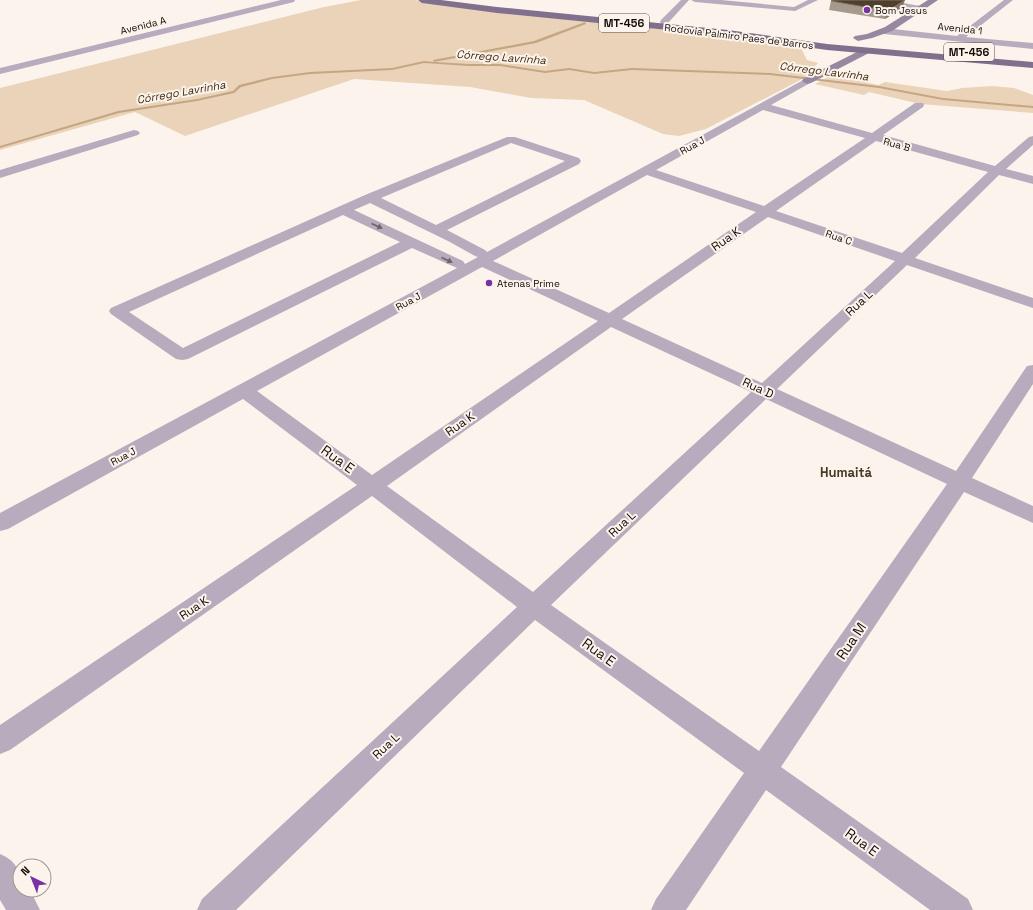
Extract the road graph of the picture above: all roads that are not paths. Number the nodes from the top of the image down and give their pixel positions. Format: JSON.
{"nodes":[{"id":1,"x":291,"y":0,"type":"edge"},
{"id":2,"x":422,"y":0,"type":"edge"},
{"id":3,"x":452,"y":0,"type":"edge"},
{"id":4,"x":685,"y":0,"type":"edge"},
{"id":5,"x":695,"y":0,"type":"edge"},
{"id":6,"x":814,"y":0,"type":"edge"},
{"id":7,"x":873,"y":0,"type":"edge"},
{"id":8,"x":934,"y":0,"type":"edge"},
{"id":9,"x":992,"y":1,"type":"dead end"},
{"id":10,"x":1007,"y":2,"type":"edge"},
{"id":11,"x":920,"y":8,"type":"junction"},
{"id":12,"x":664,"y":22,"type":"junction"},
{"id":13,"x":883,"y":32,"type":"junction"},
{"id":14,"x":802,"y":34,"type":"dead end"},
{"id":15,"x":854,"y":38,"type":"joint"},
{"id":16,"x":958,"y":39,"type":"junction"},
{"id":17,"x":825,"y":42,"type":"junction"},
{"id":18,"x":899,"y":42,"type":"junction"},
{"id":19,"x":912,"y":45,"type":"dead end"},
{"id":20,"x":923,"y":45,"type":"dead end"},
{"id":21,"x":1033,"y":46,"type":"edge"},
{"id":22,"x":937,"y":47,"type":"dead end"},
{"id":23,"x":866,"y":51,"type":"junction"},
{"id":24,"x":906,"y":55,"type":"junction"},
{"id":25,"x":1033,"y":60,"type":"edge"},
{"id":26,"x":1033,"y":65,"type":"edge"},
{"id":27,"x":0,"y":71,"type":"edge"},
{"id":28,"x":810,"y":79,"type":"junction"},
{"id":29,"x":919,"y":105,"type":"dead end"},
{"id":30,"x":762,"y":106,"type":"junction"},
{"id":31,"x":134,"y":133,"type":"dead end"},
{"id":32,"x":873,"y":137,"type":"junction"},
{"id":33,"x":1033,"y":139,"type":"edge"},
{"id":34,"x":645,"y":170,"type":"junction"},
{"id":35,"x":997,"y":170,"type":"junction"},
{"id":36,"x":0,"y":174,"type":"edge"},
{"id":37,"x":1033,"y":180,"type":"edge"},
{"id":38,"x":370,"y":198,"type":"junction"},
{"id":39,"x":343,"y":210,"type":"junction"},
{"id":40,"x":765,"y":212,"type":"junction"},
{"id":41,"x":436,"y":230,"type":"junction"},
{"id":42,"x":412,"y":242,"type":"junction"},
{"id":43,"x":481,"y":257,"type":"junction"},
{"id":44,"x":904,"y":260,"type":"junction"},
{"id":45,"x":458,"y":264,"type":"dead end"},
{"id":46,"x":1033,"y":303,"type":"edge"},
{"id":47,"x":611,"y":320,"type":"junction"},
{"id":48,"x":1033,"y":370,"type":"edge"},
{"id":49,"x":243,"y":390,"type":"junction"},
{"id":50,"x":765,"y":391,"type":"junction"},
{"id":51,"x":960,"y":481,"type":"junction"},
{"id":52,"x":373,"y":485,"type":"junction"},
{"id":53,"x":1033,"y":515,"type":"edge"},
{"id":54,"x":0,"y":523,"type":"edge"},
{"id":55,"x":534,"y":606,"type":"junction"},
{"id":56,"x":0,"y":741,"type":"edge"},
{"id":57,"x":762,"y":770,"type":"junction"},
{"id":58,"x":0,"y":870,"type":"edge"},
{"id":59,"x":24,"y":910,"type":"edge"},
{"id":60,"x":212,"y":910,"type":"edge"},
{"id":61,"x":667,"y":910,"type":"edge"},
{"id":62,"x":957,"y":910,"type":"edge"}],
"edges":[{"from":1,"to":27,"type":"street","name":"Avenida A"},
{"from":2,"to":17,"type":"main road","name":"Rodovia Palmiro Paes de Barros","number":"MT-456"},
{"from":3,"to":12,"type":"main road","name":"Rodovia Palmiro Paes de Barros","number":"MT-456"},
{"from":4,"to":12,"type":"street"},
{"from":5,"to":6,"type":"street"},
{"from":7,"to":11,"type":"street"},
{"from":8,"to":11,"type":"street"},
{"from":9,"to":10,"type":"street"},
{"from":10,"to":16,"type":"street"},
{"from":11,"to":13,"type":"street"},
{"from":12,"to":14,"type":"main road","name":"Rodovia Palmiro Paes de Barros","number":"MT-456"},
{"from":13,"to":15,"type":"street"},
{"from":13,"to":16,"type":"street","name":"Avenida 1"},
{"from":13,"to":18,"type":"street"},
{"from":15,"to":18,"type":"main road"},
{"from":16,"to":21,"type":"street","name":"Avenida 1"},
{"from":17,"to":23,"type":"main road","name":"Rodovia Palmiro Paes de Barros","number":"MT-456"},
{"from":17,"to":28,"type":"street","name":"Rua J"},
{"from":18,"to":20,"type":"main road"},
{"from":19,"to":24,"type":"main road"},
{"from":22,"to":25,"type":"main road","number":"MT-456"},
{"from":23,"to":24,"type":"main road","name":"Rodovia Palmiro Paes de Barros","number":"MT-456"},
{"from":23,"to":28,"type":"street","name":"Rua J"},
{"from":24,"to":26,"type":"main road","name":"Rodovia Palmiro Paes de Barros","number":"MT-456"},
{"from":28,"to":30,"type":"street","name":"Rua J"},
{"from":29,"to":32,"type":"street","name":"Rua K"},
{"from":30,"to":32,"type":"street","name":"Rua B"},
{"from":30,"to":34,"type":"street","name":"Rua J"},
{"from":31,"to":36,"type":"street"},
{"from":32,"to":35,"type":"street","name":"Rua B"},
{"from":32,"to":40,"type":"street","name":"Rua K"},
{"from":33,"to":35,"type":"street","name":"Rua L"},
{"from":34,"to":40,"type":"street","name":"Rua C"},
{"from":34,"to":43,"type":"street","name":"Rua J"},
{"from":35,"to":37,"type":"street","name":"Rua B"},
{"from":35,"to":44,"type":"street","name":"Rua L"},
{"from":38,"to":39,"type":"street"},
{"from":38,"to":41,"type":"street","name":"Rua D"},
{"from":38,"to":41,"type":"street"},
{"from":39,"to":42,"type":"street","one_way":true},
{"from":39,"to":42,"type":"street"},
{"from":40,"to":44,"type":"street","name":"Rua C"},
{"from":40,"to":47,"type":"street","name":"Rua K"},
{"from":41,"to":42,"type":"street"},
{"from":41,"to":43,"type":"street","name":"Rua D"},
{"from":42,"to":45,"type":"street","one_way":true},
{"from":43,"to":47,"type":"street","name":"Rua D"},
{"from":43,"to":49,"type":"street","name":"Rua J"},
{"from":44,"to":46,"type":"street","name":"Rua C"},
{"from":44,"to":50,"type":"street","name":"Rua L"},
{"from":47,"to":50,"type":"street","name":"Rua D"},
{"from":47,"to":52,"type":"street","name":"Rua K"},
{"from":48,"to":51,"type":"street","name":"Rua M"},
{"from":49,"to":52,"type":"street","name":"Rua E"},
{"from":49,"to":54,"type":"street","name":"Rua J"},
{"from":50,"to":51,"type":"street","name":"Rua D"},
{"from":50,"to":55,"type":"street","name":"Rua L"},
{"from":51,"to":53,"type":"street","name":"Rua D"},
{"from":51,"to":57,"type":"street","name":"Rua M"},
{"from":52,"to":55,"type":"street","name":"Rua E"},
{"from":52,"to":56,"type":"street","name":"Rua K"},
{"from":55,"to":57,"type":"street","name":"Rua E"},
{"from":55,"to":60,"type":"street","name":"Rua L"},
{"from":57,"to":61,"type":"street","name":"Rua M"},
{"from":57,"to":62,"type":"street","name":"Rua E"},
{"from":58,"to":59,"type":"street"}]}
